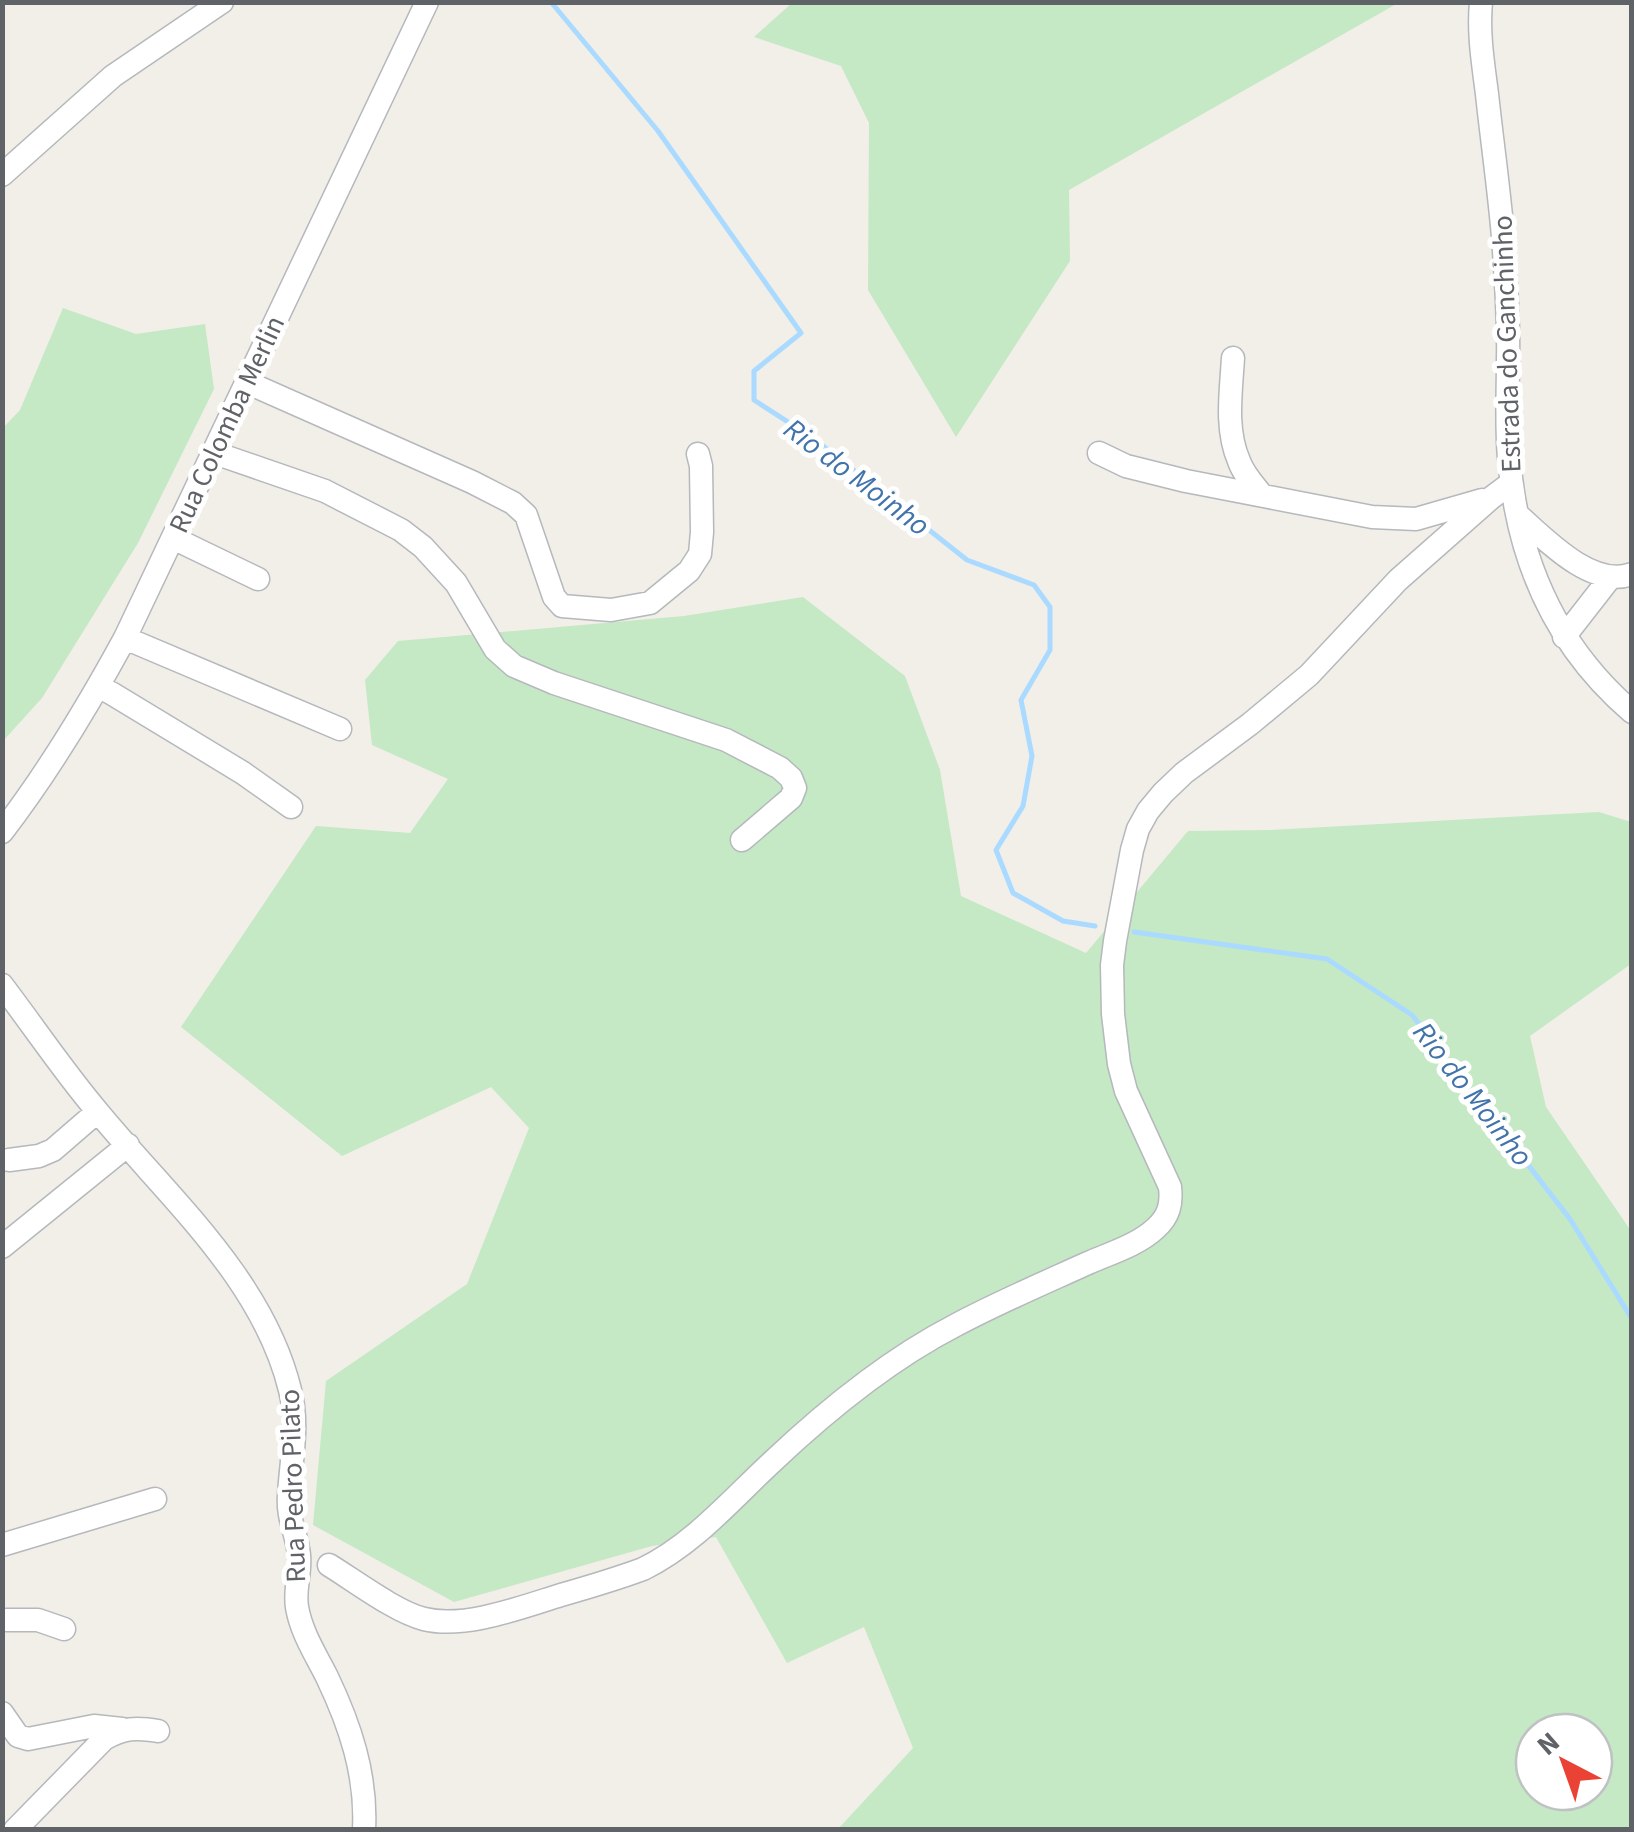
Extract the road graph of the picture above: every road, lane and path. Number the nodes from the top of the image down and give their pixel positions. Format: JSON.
{"nodes":[{"id":1,"x":222,"y":2,"type":"edge"},
{"id":2,"x":426,"y":2,"type":"edge"},
{"id":3,"x":1481,"y":2,"type":"edge"},
{"id":4,"x":2,"y":175,"type":"edge"},
{"id":5,"x":1233,"y":358,"type":"dead end"},
{"id":6,"x":246,"y":382,"type":"junction"},
{"id":7,"x":212,"y":452,"type":"junction"},
{"id":8,"x":1099,"y":453,"type":"dead end"},
{"id":9,"x":698,"y":454,"type":"dead end"},
{"id":10,"x":1511,"y":483,"type":"junction"},
{"id":11,"x":1260,"y":494,"type":"junction"},
{"id":12,"x":1491,"y":498,"type":"junction"},
{"id":13,"x":1518,"y":515,"type":"junction"},
{"id":14,"x":172,"y":538,"type":"junction"},
{"id":15,"x":1621,"y":576,"type":"edge"},
{"id":16,"x":258,"y":580,"type":"dead end"},
{"id":17,"x":1564,"y":637,"type":"junction"},
{"id":18,"x":125,"y":638,"type":"junction"},
{"id":19,"x":98,"y":687,"type":"junction"},
{"id":20,"x":1632,"y":712,"type":"edge"},
{"id":21,"x":340,"y":729,"type":"dead end"},
{"id":22,"x":292,"y":808,"type":"dead end"},
{"id":23,"x":2,"y":832,"type":"edge"},
{"id":24,"x":742,"y":840,"type":"dead end"},
{"id":25,"x":2,"y":985,"type":"edge"},
{"id":26,"x":97,"y":1112,"type":"junction"},
{"id":27,"x":128,"y":1145,"type":"junction"},
{"id":28,"x":10,"y":1160,"type":"dead end"},
{"id":29,"x":2,"y":1247,"type":"edge"},
{"id":30,"x":155,"y":1499,"type":"dead end"},
{"id":31,"x":2,"y":1545,"type":"edge"},
{"id":32,"x":329,"y":1566,"type":"dead end"},
{"id":33,"x":2,"y":1620,"type":"edge"},
{"id":34,"x":64,"y":1629,"type":"dead end"},
{"id":35,"x":2,"y":1714,"type":"edge"},
{"id":36,"x":122,"y":1728,"type":"junction"},
{"id":37,"x":158,"y":1731,"type":"dead end"},
{"id":38,"x":15,"y":1830,"type":"edge"},
{"id":39,"x":364,"y":1830,"type":"edge"}],
"edges":[{"from":1,"to":4,"type":"street"},
{"from":2,"to":6,"type":"street","name":"Rua Colomba Merlin"},
{"from":3,"to":10,"type":"street","name":"Estrada do Ganchinho"},
{"from":5,"to":11,"type":"street"},
{"from":6,"to":7,"type":"street","name":"Rua Colomba Merlin"},
{"from":6,"to":9,"type":"street"},
{"from":7,"to":14,"type":"street","name":"Rua Colomba Merlin"},
{"from":7,"to":24,"type":"street"},
{"from":8,"to":11,"type":"street"},
{"from":10,"to":12,"type":"street"},
{"from":10,"to":13,"type":"street","name":"Estrada do Ganchinho"},
{"from":11,"to":12,"type":"street"},
{"from":12,"to":32,"type":"street"},
{"from":13,"to":15,"type":"street"},
{"from":13,"to":17,"type":"street","name":"Estrada do Ganchinho"},
{"from":14,"to":16,"type":"street"},
{"from":14,"to":18,"type":"street","name":"Rua Colomba Merlin"},
{"from":15,"to":17,"type":"street"},
{"from":17,"to":20,"type":"street","name":"Estrada do Ganchinho"},
{"from":18,"to":19,"type":"street","name":"Rua Colomba Merlin"},
{"from":18,"to":21,"type":"street"},
{"from":19,"to":22,"type":"street"},
{"from":19,"to":23,"type":"street","name":"Rua Colomba Merlin"},
{"from":25,"to":26,"type":"street","name":"Rua Pedro Pilato"},
{"from":26,"to":27,"type":"street","name":"Rua Pedro Pilato"},
{"from":26,"to":28,"type":"street"},
{"from":27,"to":29,"type":"street"},
{"from":27,"to":39,"type":"street","name":"Rua Pedro Pilato"},
{"from":30,"to":31,"type":"street"},
{"from":33,"to":34,"type":"street"},
{"from":35,"to":36,"type":"street"},
{"from":36,"to":37,"type":"street"},
{"from":36,"to":38,"type":"street"}]}
